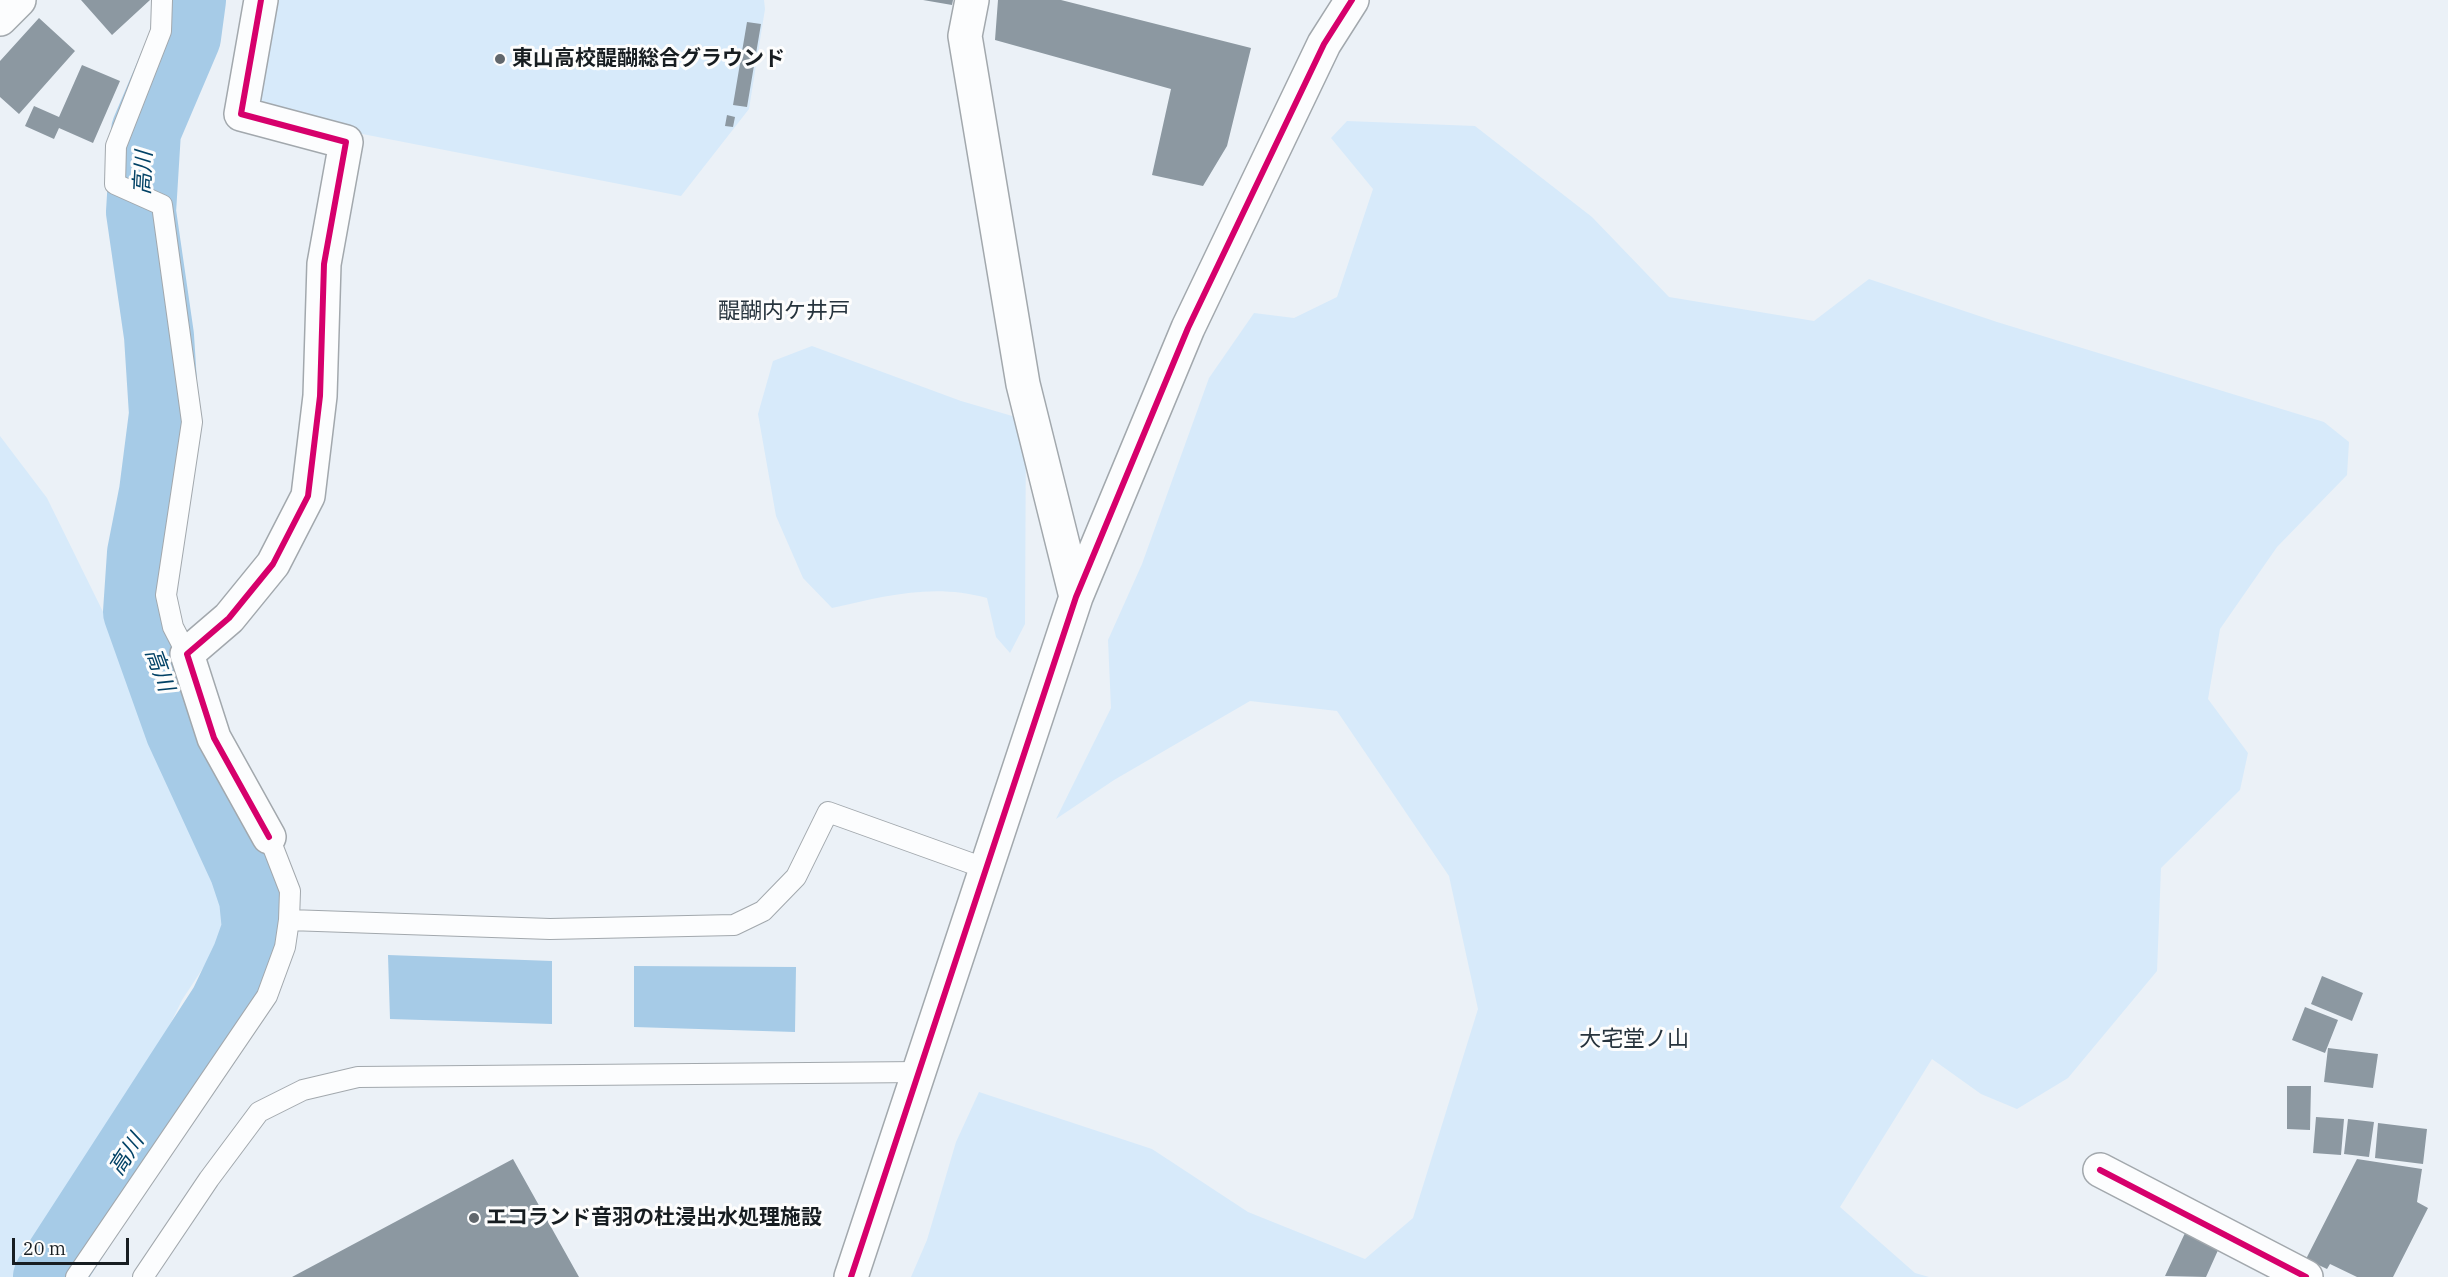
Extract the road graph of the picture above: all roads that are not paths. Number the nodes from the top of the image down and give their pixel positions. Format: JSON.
{"nodes":[{"id":1,"x":19,"y":0,"type":"edge"},
{"id":2,"x":162,"y":0,"type":"edge"},
{"id":3,"x":261,"y":0,"type":"edge"},
{"id":4,"x":972,"y":0,"type":"edge"},
{"id":5,"x":1352,"y":0,"type":"edge"},
{"id":6,"x":0,"y":19,"type":"edge"},
{"id":7,"x":1076,"y":597,"type":"junction"},
{"id":8,"x":187,"y":654,"type":"junction"},
{"id":9,"x":269,"y":837,"type":"joint"},
{"id":10,"x":987,"y":869,"type":"junction"},
{"id":11,"x":289,"y":921,"type":"junction"},
{"id":12,"x":921,"y":1072,"type":"junction"},
{"id":13,"x":2100,"y":1170,"type":"dead end"},
{"id":14,"x":76,"y":1277,"type":"edge"},
{"id":15,"x":143,"y":1277,"type":"edge"},
{"id":16,"x":851,"y":1277,"type":"edge"},
{"id":17,"x":2306,"y":1277,"type":"edge"}],
"edges":[{"from":1,"to":6,"type":"street"},
{"from":2,"to":8,"type":"lane"},
{"from":3,"to":8,"type":"street"},
{"from":4,"to":7,"type":"street"},
{"from":5,"to":7,"type":"street"},
{"from":7,"to":10,"type":"street"},
{"from":8,"to":9,"type":"street"},
{"from":9,"to":11,"type":"lane"},
{"from":10,"to":11,"type":"lane"},
{"from":10,"to":12,"type":"street"},
{"from":11,"to":14,"type":"lane"},
{"from":12,"to":15,"type":"lane"},
{"from":12,"to":16,"type":"street"},
{"from":13,"to":17,"type":"street"}]}
